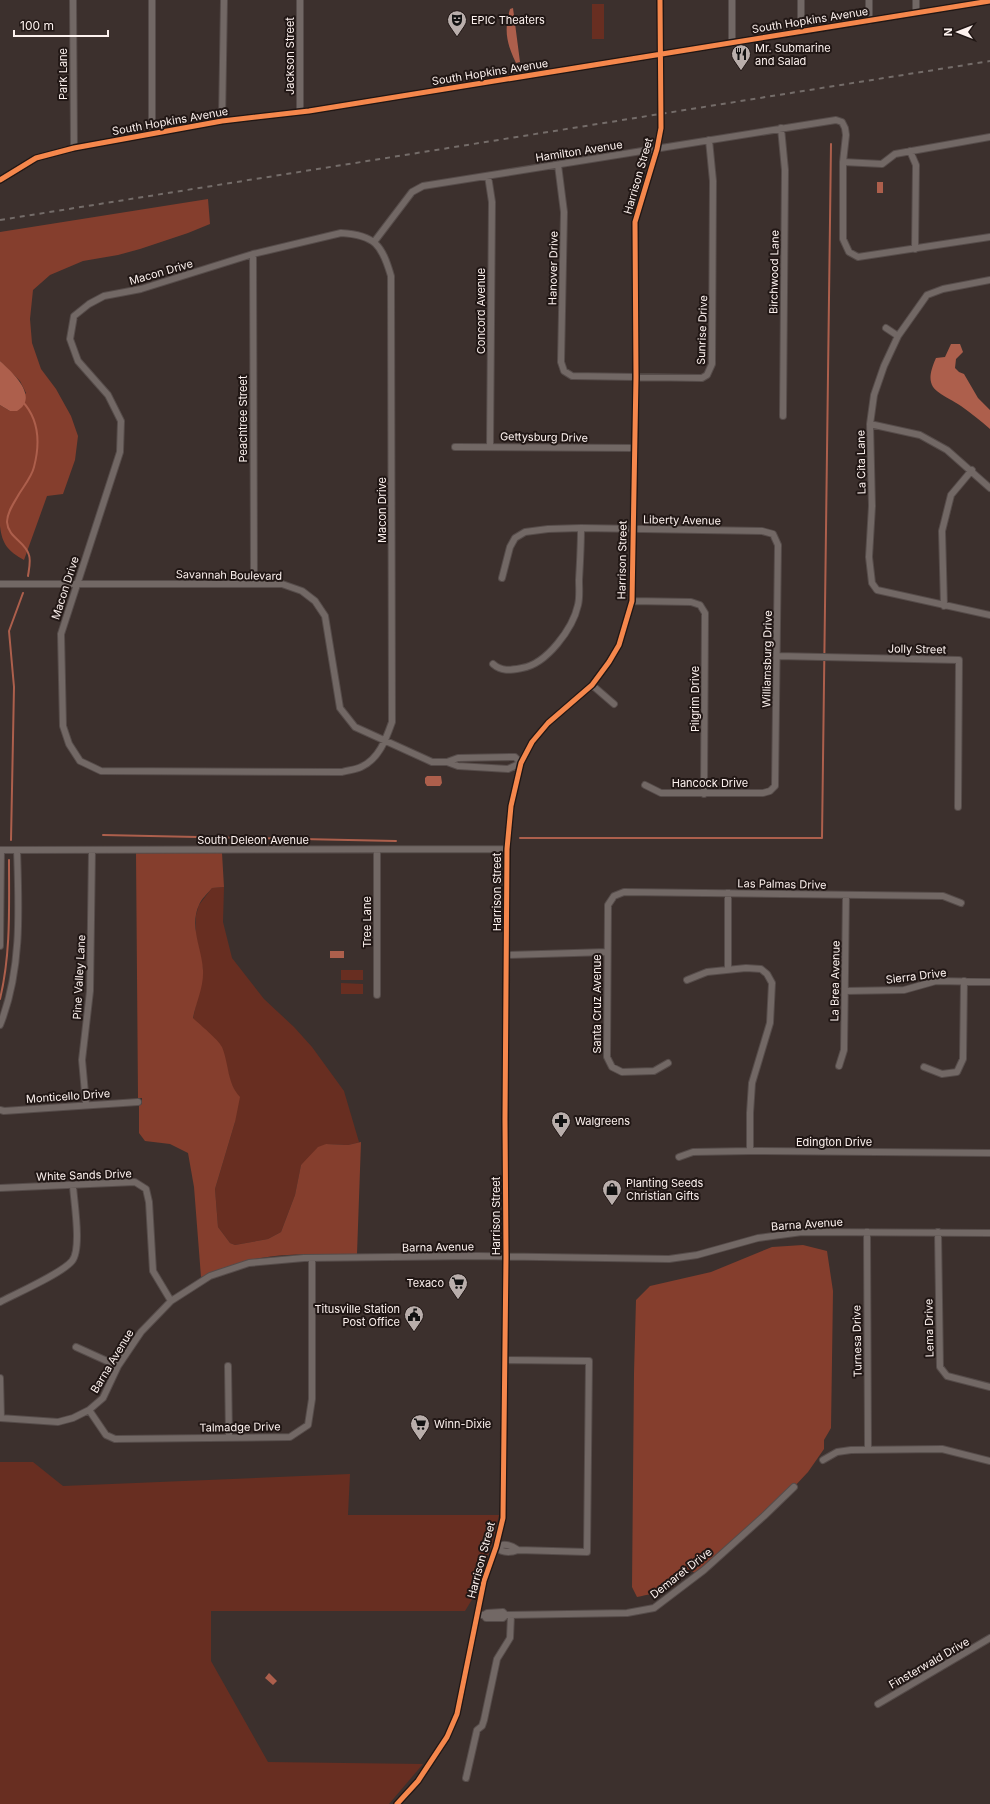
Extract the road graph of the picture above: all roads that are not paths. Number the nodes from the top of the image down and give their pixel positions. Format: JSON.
{"nodes":[{"id":1,"x":73,"y":0,"type":"edge"},
{"id":2,"x":152,"y":0,"type":"edge"},
{"id":3,"x":224,"y":0,"type":"edge"},
{"id":4,"x":300,"y":0,"type":"edge"},
{"id":5,"x":660,"y":0,"type":"edge"},
{"id":6,"x":732,"y":0,"type":"edge"},
{"id":7,"x":801,"y":0,"type":"edge"},
{"id":8,"x":869,"y":0,"type":"edge"},
{"id":9,"x":916,"y":0,"type":"edge"},
{"id":10,"x":990,"y":1,"type":"edge"},
{"id":11,"x":916,"y":13,"type":"junction"},
{"id":12,"x":869,"y":21,"type":"junction"},
{"id":13,"x":801,"y":32,"type":"junction"},
{"id":14,"x":732,"y":43,"type":"junction"},
{"id":15,"x":660,"y":55,"type":"junction"},
{"id":16,"x":300,"y":112,"type":"junction"},
{"id":17,"x":222,"y":122,"type":"junction"},
{"id":18,"x":781,"y":128,"type":"junction"},
{"id":19,"x":152,"y":133,"type":"junction"},
{"id":20,"x":990,"y":137,"type":"edge"},
{"id":21,"x":709,"y":140,"type":"junction"},
{"id":22,"x":74,"y":148,"type":"junction"},
{"id":23,"x":657,"y":149,"type":"junction"},
{"id":24,"x":910,"y":151,"type":"junction"},
{"id":25,"x":843,"y":162,"type":"junction"},
{"id":26,"x":558,"y":165,"type":"junction"},
{"id":27,"x":488,"y":176,"type":"junction"},
{"id":28,"x":0,"y":180,"type":"edge"},
{"id":29,"x":990,"y":237,"type":"edge"},
{"id":30,"x":374,"y":242,"type":"junction"},
{"id":31,"x":915,"y":249,"type":"junction"},
{"id":32,"x":253,"y":254,"type":"junction"},
{"id":33,"x":990,"y":280,"type":"edge"},
{"id":34,"x":886,"y":328,"type":"dead end"},
{"id":35,"x":898,"y":336,"type":"junction"},
{"id":36,"x":564,"y":371,"type":"joint"},
{"id":37,"x":636,"y":377,"type":"junction"},
{"id":38,"x":782,"y":416,"type":"dead end"},
{"id":39,"x":870,"y":424,"type":"junction"},
{"id":40,"x":455,"y":447,"type":"dead end"},
{"id":41,"x":490,"y":447,"type":"junction"},
{"id":42,"x":634,"y":448,"type":"junction"},
{"id":43,"x":972,"y":470,"type":"junction"},
{"id":44,"x":990,"y":488,"type":"edge"},
{"id":45,"x":581,"y":528,"type":"junction"},
{"id":46,"x":633,"y":529,"type":"junction"},
{"id":47,"x":773,"y":534,"type":"joint"},
{"id":48,"x":502,"y":578,"type":"dead end"},
{"id":49,"x":0,"y":584,"type":"edge"},
{"id":50,"x":77,"y":584,"type":"junction"},
{"id":51,"x":254,"y":584,"type":"junction"},
{"id":52,"x":632,"y":601,"type":"junction"},
{"id":53,"x":944,"y":606,"type":"junction"},
{"id":54,"x":990,"y":615,"type":"edge"},
{"id":55,"x":777,"y":656,"type":"junction"},
{"id":56,"x":493,"y":664,"type":"dead end"},
{"id":57,"x":592,"y":685,"type":"junction"},
{"id":58,"x":614,"y":704,"type":"dead end"},
{"id":59,"x":385,"y":741,"type":"junction"},
{"id":60,"x":447,"y":762,"type":"junction"},
{"id":61,"x":521,"y":763,"type":"junction"},
{"id":62,"x":644,"y":785,"type":"dead end"},
{"id":63,"x":775,"y":786,"type":"joint"},
{"id":64,"x":704,"y":794,"type":"junction"},
{"id":65,"x":958,"y":807,"type":"dead end"},
{"id":66,"x":507,"y":849,"type":"junction"},
{"id":67,"x":0,"y":850,"type":"edge"},
{"id":68,"x":17,"y":850,"type":"junction"},
{"id":69,"x":92,"y":850,"type":"junction"},
{"id":70,"x":377,"y":850,"type":"junction"},
{"id":71,"x":728,"y":893,"type":"junction"},
{"id":72,"x":846,"y":896,"type":"junction"},
{"id":73,"x":961,"y":902,"type":"dead end"},
{"id":74,"x":608,"y":905,"type":"joint"},
{"id":75,"x":0,"y":946,"type":"edge"},
{"id":76,"x":607,"y":952,"type":"junction"},
{"id":77,"x":507,"y":955,"type":"junction"},
{"id":78,"x":728,"y":969,"type":"junction"},
{"id":79,"x":687,"y":980,"type":"dead end"},
{"id":80,"x":964,"y":981,"type":"junction"},
{"id":81,"x":990,"y":982,"type":"edge"},
{"id":82,"x":844,"y":990,"type":"junction"},
{"id":83,"x":377,"y":995,"type":"dead end"},
{"id":84,"x":1,"y":1022,"type":"edge"},
{"id":85,"x":668,"y":1063,"type":"dead end"},
{"id":86,"x":839,"y":1066,"type":"dead end"},
{"id":87,"x":924,"y":1067,"type":"dead end"},
{"id":88,"x":138,"y":1102,"type":"dead end"},
{"id":89,"x":86,"y":1104,"type":"junction"},
{"id":90,"x":0,"y":1110,"type":"edge"},
{"id":91,"x":750,"y":1151,"type":"junction"},
{"id":92,"x":990,"y":1153,"type":"edge"},
{"id":93,"x":679,"y":1157,"type":"dead end"},
{"id":94,"x":73,"y":1186,"type":"junction"},
{"id":95,"x":0,"y":1188,"type":"edge"},
{"id":96,"x":866,"y":1232,"type":"junction"},
{"id":97,"x":938,"y":1232,"type":"junction"},
{"id":98,"x":990,"y":1233,"type":"edge"},
{"id":99,"x":506,"y":1257,"type":"junction"},
{"id":100,"x":312,"y":1258,"type":"junction"},
{"id":101,"x":171,"y":1301,"type":"junction"},
{"id":102,"x":0,"y":1302,"type":"edge"},
{"id":103,"x":76,"y":1347,"type":"dead end"},
{"id":104,"x":505,"y":1360,"type":"junction"},
{"id":105,"x":118,"y":1366,"type":"junction"},
{"id":106,"x":228,"y":1366,"type":"dead end"},
{"id":107,"x":0,"y":1378,"type":"edge"},
{"id":108,"x":990,"y":1387,"type":"edge"},
{"id":109,"x":89,"y":1410,"type":"junction"},
{"id":110,"x":0,"y":1418,"type":"edge"},
{"id":111,"x":229,"y":1437,"type":"junction"},
{"id":112,"x":868,"y":1449,"type":"junction"},
{"id":113,"x":823,"y":1460,"type":"dead end"},
{"id":114,"x":990,"y":1462,"type":"edge"},
{"id":115,"x":794,"y":1487,"type":"dead end"},
{"id":116,"x":496,"y":1547,"type":"junction"},
{"id":117,"x":481,"y":1615,"type":"junction"},
{"id":118,"x":508,"y":1615,"type":"junction"},
{"id":119,"x":990,"y":1638,"type":"edge"},
{"id":120,"x":878,"y":1704,"type":"dead end"},
{"id":121,"x":466,"y":1778,"type":"dead end"},
{"id":122,"x":397,"y":1804,"type":"edge"}],
"edges":[{"from":1,"to":22,"type":"street","name":"Park Lane"},
{"from":2,"to":19,"type":"street"},
{"from":3,"to":17,"type":"street"},
{"from":4,"to":16,"type":"street","name":"Jackson Street"},
{"from":5,"to":15,"type":"street","name":"Harrison Street"},
{"from":6,"to":14,"type":"street"},
{"from":7,"to":13,"type":"street"},
{"from":8,"to":12,"type":"street"},
{"from":9,"to":11,"type":"street"},
{"from":10,"to":11,"type":"street","name":"South Hopkins Avenue"},
{"from":11,"to":12,"type":"street","name":"South Hopkins Avenue"},
{"from":12,"to":13,"type":"street","name":"South Hopkins Avenue"},
{"from":13,"to":14,"type":"street","name":"South Hopkins Avenue"},
{"from":14,"to":15,"type":"street","name":"South Hopkins Avenue"},
{"from":15,"to":16,"type":"street","name":"South Hopkins Avenue"},
{"from":15,"to":23,"type":"street","name":"Harrison Street"},
{"from":16,"to":17,"type":"street","name":"South Hopkins Avenue"},
{"from":17,"to":19,"type":"street","name":"South Hopkins Avenue"},
{"from":18,"to":21,"type":"street","name":"Hamilton Avenue"},
{"from":18,"to":25,"type":"street","name":"Hamilton Avenue"},
{"from":18,"to":38,"type":"street","name":"Birchwood Lane"},
{"from":19,"to":22,"type":"street","name":"South Hopkins Avenue"},
{"from":20,"to":24,"type":"street"},
{"from":21,"to":23,"type":"street","name":"Hamilton Avenue"},
{"from":21,"to":37,"type":"street","name":"Sunrise Drive"},
{"from":22,"to":28,"type":"street","name":"South Hopkins Avenue"},
{"from":23,"to":26,"type":"street","name":"Hamilton Avenue"},
{"from":23,"to":37,"type":"street","name":"Harrison Street"},
{"from":24,"to":25,"type":"street"},
{"from":24,"to":31,"type":"street"},
{"from":25,"to":31,"type":"street"},
{"from":26,"to":27,"type":"street","name":"Hamilton Avenue"},
{"from":26,"to":36,"type":"street","name":"Hanover Drive"},
{"from":27,"to":30,"type":"street","name":"Hamilton Avenue"},
{"from":27,"to":41,"type":"street","name":"Concord Avenue"},
{"from":29,"to":31,"type":"street"},
{"from":30,"to":32,"type":"street","name":"Macon Drive"},
{"from":30,"to":59,"type":"street","name":"Macon Drive"},
{"from":32,"to":50,"type":"street","name":"Macon Drive"},
{"from":32,"to":51,"type":"street","name":"Peachtree Street"},
{"from":33,"to":35,"type":"street","name":"La Cita Lane"},
{"from":34,"to":35,"type":"street"},
{"from":35,"to":39,"type":"street","name":"La Cita Lane"},
{"from":36,"to":37,"type":"street","name":"Sunrise Drive"},
{"from":37,"to":42,"type":"street","name":"Harrison Street"},
{"from":39,"to":43,"type":"street"},
{"from":39,"to":53,"type":"street","name":"La Cita Lane"},
{"from":40,"to":41,"type":"street","name":"Gettysburg Drive"},
{"from":41,"to":42,"type":"street","name":"Gettysburg Drive"},
{"from":42,"to":46,"type":"street","name":"Harrison Street"},
{"from":43,"to":44,"type":"street"},
{"from":43,"to":53,"type":"street"},
{"from":45,"to":46,"type":"street","name":"Liberty Avenue"},
{"from":45,"to":48,"type":"street","name":"Liberty Avenue"},
{"from":45,"to":56,"type":"street"},
{"from":46,"to":47,"type":"street","name":"Liberty Avenue"},
{"from":46,"to":52,"type":"street","name":"Harrison Street"},
{"from":47,"to":55,"type":"street","name":"Williamsburg Drive"},
{"from":49,"to":50,"type":"street","name":"Savannah Boulevard"},
{"from":50,"to":51,"type":"street","name":"Savannah Boulevard"},
{"from":50,"to":59,"type":"street","name":"Macon Drive"},
{"from":51,"to":59,"type":"street","name":"Savannah Boulevard"},
{"from":52,"to":57,"type":"street","name":"Harrison Street"},
{"from":52,"to":64,"type":"street","name":"Pilgrim Drive"},
{"from":53,"to":54,"type":"street","name":"La Cita Lane"},
{"from":55,"to":63,"type":"street","name":"Williamsburg Drive"},
{"from":55,"to":65,"type":"street","name":"Jolly Street"},
{"from":57,"to":58,"type":"street"},
{"from":57,"to":61,"type":"street","name":"Harrison Street"},
{"from":59,"to":60,"type":"street","name":"Savannah Boulevard"},
{"from":60,"to":61,"type":"street"},
{"from":60,"to":61,"type":"street"},
{"from":61,"to":66,"type":"street","name":"Harrison Street"},
{"from":62,"to":64,"type":"street","name":"Hancock Drive"},
{"from":63,"to":64,"type":"street","name":"Hancock Drive"},
{"from":66,"to":70,"type":"street","name":"South Deleon Avenue"},
{"from":66,"to":77,"type":"street","name":"Harrison Street"},
{"from":67,"to":68,"type":"street","name":"South Deleon Avenue"},
{"from":67,"to":75,"type":"street"},
{"from":68,"to":69,"type":"street","name":"South Deleon Avenue"},
{"from":68,"to":84,"type":"street"},
{"from":69,"to":70,"type":"street","name":"South Deleon Avenue"},
{"from":69,"to":89,"type":"street","name":"Pine Valley Lane"},
{"from":70,"to":83,"type":"street","name":"Tree Lane"},
{"from":71,"to":72,"type":"street","name":"Las Palmas Drive"},
{"from":71,"to":74,"type":"street","name":"Las Palmas Drive"},
{"from":71,"to":78,"type":"street"},
{"from":72,"to":73,"type":"street","name":"Las Palmas Drive"},
{"from":72,"to":82,"type":"street","name":"La Brea Avenue"},
{"from":74,"to":76,"type":"street","name":"Santa Cruz Avenue"},
{"from":76,"to":77,"type":"street"},
{"from":76,"to":85,"type":"street","name":"Santa Cruz Avenue"},
{"from":77,"to":99,"type":"street","name":"Harrison Street"},
{"from":78,"to":79,"type":"street"},
{"from":78,"to":91,"type":"street"},
{"from":80,"to":81,"type":"street","name":"Sierra Drive"},
{"from":80,"to":82,"type":"street","name":"Sierra Drive"},
{"from":80,"to":87,"type":"street"},
{"from":82,"to":86,"type":"street","name":"La Brea Avenue"},
{"from":88,"to":89,"type":"street","name":"Monticello Drive"},
{"from":89,"to":90,"type":"street","name":"Monticello Drive"},
{"from":91,"to":92,"type":"street","name":"Edington Drive"},
{"from":91,"to":93,"type":"street","name":"Edington Drive"},
{"from":94,"to":95,"type":"street","name":"White Sands Drive"},
{"from":94,"to":101,"type":"street","name":"White Sands Drive"},
{"from":94,"to":102,"type":"street"},
{"from":96,"to":97,"type":"street","name":"Barna Avenue"},
{"from":96,"to":99,"type":"street","name":"Barna Avenue"},
{"from":96,"to":112,"type":"street","name":"Turnesa Drive"},
{"from":97,"to":98,"type":"street","name":"Barna Avenue"},
{"from":97,"to":108,"type":"street","name":"Lema Drive"},
{"from":99,"to":100,"type":"street","name":"Barna Avenue"},
{"from":99,"to":104,"type":"street","name":"Harrison Street"},
{"from":100,"to":101,"type":"street","name":"Barna Avenue"},
{"from":100,"to":111,"type":"street","name":"Talmadge Drive"},
{"from":101,"to":105,"type":"street","name":"Barna Avenue"},
{"from":103,"to":105,"type":"street"},
{"from":104,"to":116,"type":"street","name":"Harrison Street"},
{"from":104,"to":116,"type":"street"},
{"from":105,"to":109,"type":"street","name":"Barna Avenue"},
{"from":106,"to":111,"type":"street"},
{"from":107,"to":110,"type":"street"},
{"from":109,"to":110,"type":"street","name":"Barna Avenue"},
{"from":109,"to":111,"type":"street","name":"Talmadge Drive"},
{"from":112,"to":113,"type":"street"},
{"from":112,"to":114,"type":"street"},
{"from":115,"to":118,"type":"street","name":"Demaret Drive"},
{"from":116,"to":117,"type":"street","name":"Harrison Street"},
{"from":117,"to":118,"type":"street","name":"Demaret Drive"},
{"from":117,"to":122,"type":"street","name":"Harrison Street"},
{"from":118,"to":121,"type":"street"},
{"from":119,"to":120,"type":"street","name":"Finsterwald Drive"}]}
